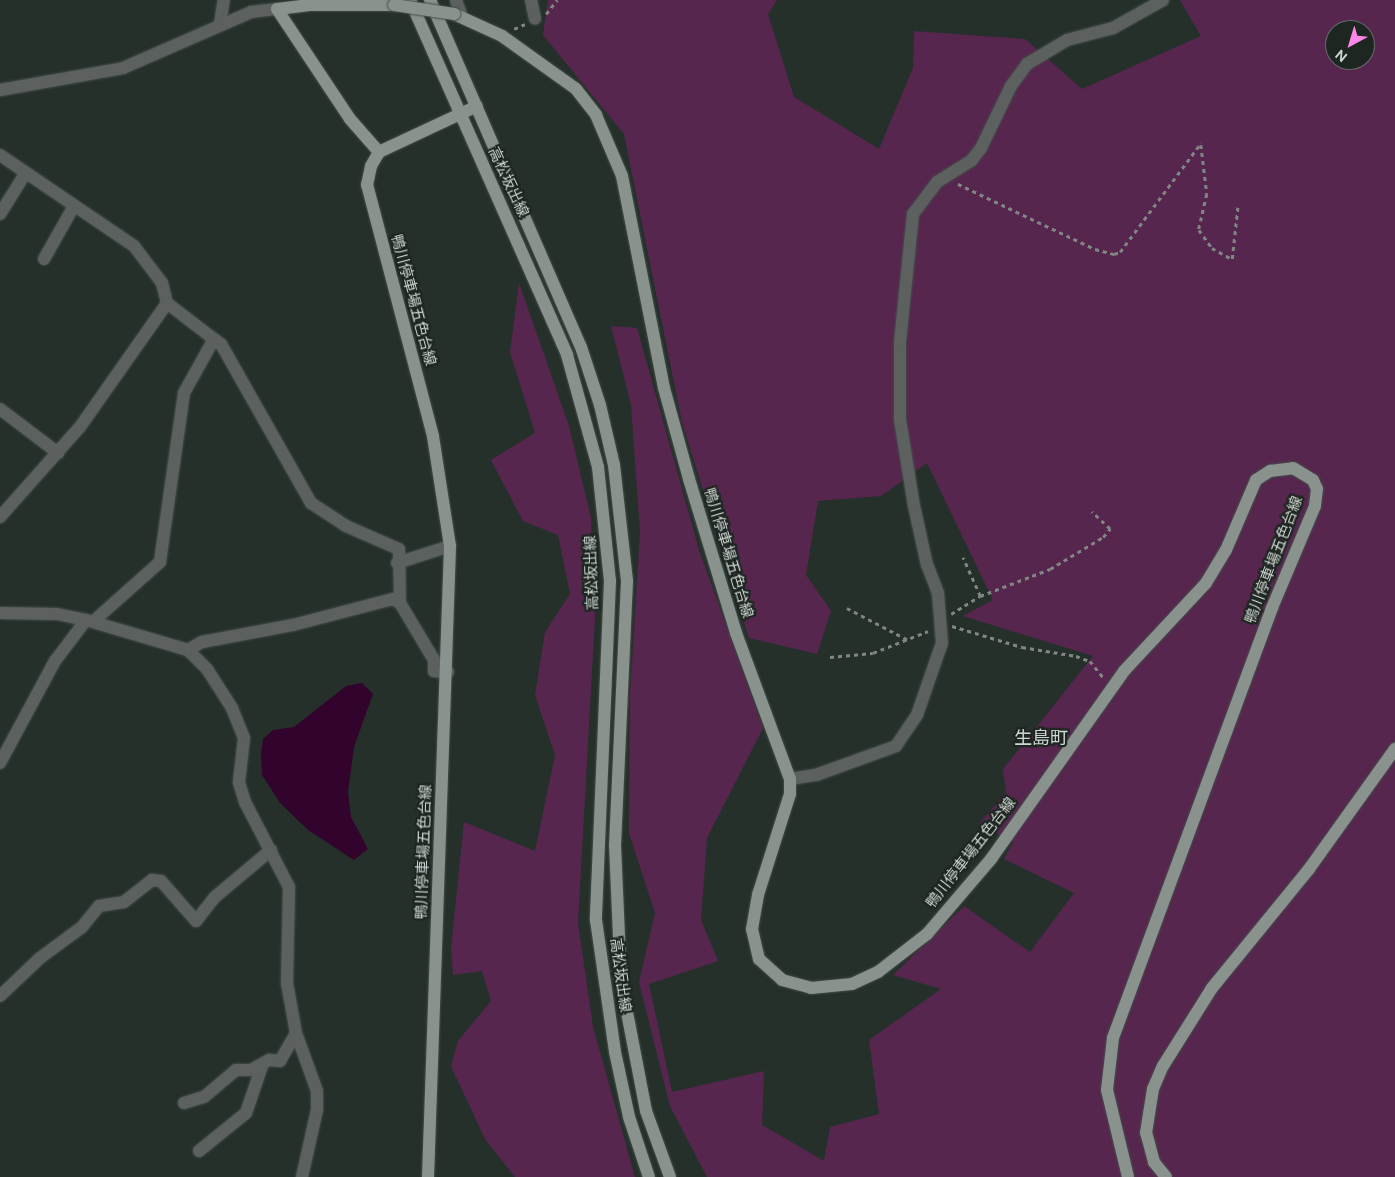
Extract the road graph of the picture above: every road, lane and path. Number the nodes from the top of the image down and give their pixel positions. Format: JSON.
{"nodes":[{"id":1,"x":224,"y":0,"type":"edge"},
{"id":2,"x":410,"y":0,"type":"edge"},
{"id":3,"x":430,"y":0,"type":"edge"},
{"id":4,"x":456,"y":0,"type":"edge"},
{"id":5,"x":531,"y":0,"type":"edge"},
{"id":6,"x":1163,"y":0,"type":"edge"},
{"id":7,"x":277,"y":9,"type":"junction"},
{"id":8,"x":458,"y":15,"type":"junction"},
{"id":9,"x":535,"y":18,"type":"dead end"},
{"id":10,"x":220,"y":24,"type":"junction"},
{"id":11,"x":0,"y":90,"type":"edge"},
{"id":12,"x":478,"y":106,"type":"junction"},
{"id":13,"x":460,"y":114,"type":"junction"},
{"id":14,"x":379,"y":152,"type":"junction"},
{"id":15,"x":0,"y":155,"type":"edge"},
{"id":16,"x":25,"y":174,"type":"junction"},
{"id":17,"x":945,"y":178,"type":"junction"},
{"id":18,"x":1238,"y":204,"type":"dead end"},
{"id":19,"x":74,"y":206,"type":"junction"},
{"id":20,"x":0,"y":214,"type":"edge"},
{"id":21,"x":44,"y":259,"type":"dead end"},
{"id":22,"x":167,"y":303,"type":"junction"},
{"id":23,"x":214,"y":339,"type":"junction"},
{"id":24,"x":0,"y":409,"type":"edge"},
{"id":25,"x":58,"y":453,"type":"junction"},
{"id":26,"x":1092,"y":512,"type":"dead end"},
{"id":27,"x":0,"y":517,"type":"edge"},
{"id":28,"x":450,"y":546,"type":"junction"},
{"id":29,"x":963,"y":558,"type":"dead end"},
{"id":30,"x":398,"y":563,"type":"junction"},
{"id":31,"x":980,"y":596,"type":"junction"},
{"id":32,"x":400,"y":603,"type":"junction"},
{"id":33,"x":847,"y":608,"type":"dead end"},
{"id":34,"x":0,"y":613,"type":"edge"},
{"id":35,"x":91,"y":620,"type":"junction"},
{"id":36,"x":942,"y":622,"type":"junction"},
{"id":37,"x":910,"y":641,"type":"junction"},
{"id":38,"x":188,"y":650,"type":"junction"},
{"id":39,"x":830,"y":657,"type":"dead end"},
{"id":40,"x":448,"y":672,"type":"junction"},
{"id":41,"x":1110,"y":688,"type":"junction"},
{"id":42,"x":1395,"y":749,"type":"edge"},
{"id":43,"x":0,"y":763,"type":"edge"},
{"id":44,"x":790,"y":779,"type":"junction"},
{"id":45,"x":271,"y":850,"type":"junction"},
{"id":46,"x":0,"y":996,"type":"edge"},
{"id":47,"x":296,"y":1033,"type":"junction"},
{"id":48,"x":262,"y":1066,"type":"junction"},
{"id":49,"x":184,"y":1103,"type":"dead end"},
{"id":50,"x":199,"y":1150,"type":"dead end"},
{"id":51,"x":302,"y":1177,"type":"edge"},
{"id":52,"x":428,"y":1177,"type":"edge"},
{"id":53,"x":649,"y":1177,"type":"edge"},
{"id":54,"x":670,"y":1177,"type":"edge"},
{"id":55,"x":1128,"y":1177,"type":"edge"},
{"id":56,"x":1166,"y":1177,"type":"edge"}],
"edges":[{"from":1,"to":10,"type":"street"},
{"from":2,"to":13,"type":"main road","name":"高松坂出線"},
{"from":3,"to":12,"type":"main road","name":"高松坂出線"},
{"from":4,"to":8,"type":"street"},
{"from":5,"to":9,"type":"street"},
{"from":6,"to":17,"type":"street"},
{"from":7,"to":8,"type":"main road","name":"鴨川停車場五色台線","bridge":true},
{"from":7,"to":10,"type":"street"},
{"from":7,"to":14,"type":"main road"},
{"from":8,"to":44,"type":"main road","name":"鴨川停車場五色台線"},
{"from":10,"to":11,"type":"street"},
{"from":12,"to":13,"type":"main road"},
{"from":12,"to":54,"type":"main road","name":"高松坂出線"},
{"from":13,"to":14,"type":"main road"},
{"from":13,"to":53,"type":"main road","name":"高松坂出線"},
{"from":14,"to":28,"type":"main road","name":"鴨川停車場五色台線"},
{"from":15,"to":16,"type":"street"},
{"from":16,"to":19,"type":"street"},
{"from":16,"to":20,"type":"street"},
{"from":17,"to":18,"type":"path"},
{"from":17,"to":36,"type":"street"},
{"from":19,"to":21,"type":"street"},
{"from":19,"to":22,"type":"street"},
{"from":22,"to":23,"type":"street"},
{"from":22,"to":25,"type":"street"},
{"from":23,"to":30,"type":"street"},
{"from":23,"to":35,"type":"street"},
{"from":24,"to":25,"type":"street"},
{"from":25,"to":27,"type":"street"},
{"from":26,"to":31,"type":"path"},
{"from":28,"to":30,"type":"street"},
{"from":28,"to":40,"type":"main road","name":"鴨川停車場五色台線"},
{"from":29,"to":31,"type":"path"},
{"from":30,"to":32,"type":"street"},
{"from":31,"to":36,"type":"path"},
{"from":32,"to":38,"type":"street"},
{"from":32,"to":40,"type":"street"},
{"from":33,"to":37,"type":"path"},
{"from":34,"to":35,"type":"street"},
{"from":35,"to":38,"type":"street"},
{"from":35,"to":43,"type":"street"},
{"from":36,"to":37,"type":"path"},
{"from":36,"to":41,"type":"path"},
{"from":36,"to":44,"type":"street"},
{"from":37,"to":39,"type":"path"},
{"from":38,"to":45,"type":"street"},
{"from":40,"to":52,"type":"main road","name":"鴨川停車場五色台線"},
{"from":41,"to":44,"type":"main road","name":"鴨川停車場五色台線"},
{"from":41,"to":55,"type":"main road","name":"鴨川停車場五色台線"},
{"from":42,"to":56,"type":"main road"},
{"from":45,"to":46,"type":"street"},
{"from":45,"to":47,"type":"street"},
{"from":47,"to":48,"type":"street"},
{"from":47,"to":51,"type":"street"},
{"from":48,"to":49,"type":"street"},
{"from":48,"to":50,"type":"street"}]}
